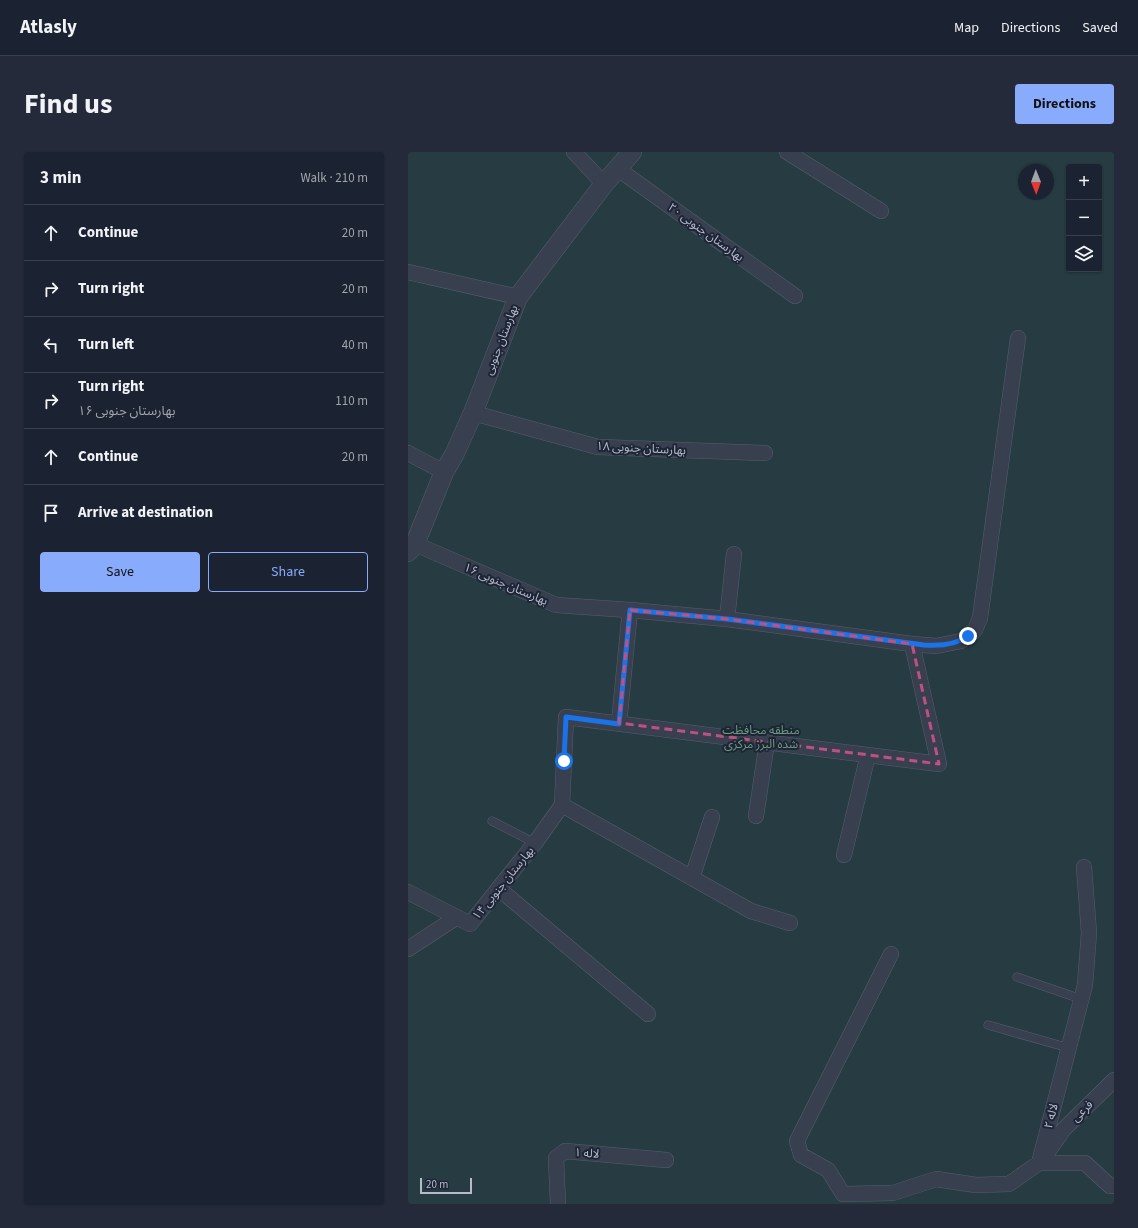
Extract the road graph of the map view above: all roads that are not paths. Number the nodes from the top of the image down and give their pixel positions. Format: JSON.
{"nodes":[{"id":1,"x":574,"y":152,"type":"edge"},
{"id":2,"x":632,"y":152,"type":"edge"},
{"id":3,"x":787,"y":152,"type":"edge"},
{"id":4,"x":618,"y":169,"type":"junction"},
{"id":5,"x":604,"y":184,"type":"junction"},
{"id":6,"x":881,"y":211,"type":"dead end"},
{"id":7,"x":408,"y":272,"type":"edge"},
{"id":8,"x":518,"y":296,"type":"junction"},
{"id":9,"x":795,"y":296,"type":"dead end"},
{"id":10,"x":1018,"y":338,"type":"dead end"},
{"id":11,"x":473,"y":413,"type":"junction"},
{"id":12,"x":408,"y":453,"type":"edge"},
{"id":13,"x":765,"y":453,"type":"dead end"},
{"id":14,"x":444,"y":472,"type":"junction"},
{"id":15,"x":411,"y":548,"type":"edge"},
{"id":16,"x":734,"y":554,"type":"dead end"},
{"id":17,"x":630,"y":610,"type":"junction"},
{"id":18,"x":727,"y":619,"type":"junction"},
{"id":19,"x":912,"y":644,"type":"junction"},
{"id":20,"x":619,"y":724,"type":"junction"},
{"id":21,"x":767,"y":742,"type":"junction"},
{"id":22,"x":868,"y":755,"type":"junction"},
{"id":23,"x":562,"y":805,"type":"junction"},
{"id":24,"x":756,"y":816,"type":"dead end"},
{"id":25,"x":712,"y":817,"type":"dead end"},
{"id":26,"x":492,"y":821,"type":"dead end"},
{"id":27,"x":535,"y":844,"type":"junction"},
{"id":28,"x":844,"y":855,"type":"dead end"},
{"id":29,"x":1084,"y":867,"type":"dead end"},
{"id":30,"x":692,"y":878,"type":"junction"},
{"id":31,"x":499,"y":889,"type":"junction"},
{"id":32,"x":408,"y":892,"type":"edge"},
{"id":33,"x":457,"y":917,"type":"junction"},
{"id":34,"x":790,"y":923,"type":"dead end"},
{"id":35,"x":408,"y":949,"type":"edge"},
{"id":36,"x":891,"y":954,"type":"dead end"},
{"id":37,"x":1017,"y":976,"type":"dead end"},
{"id":38,"x":1081,"y":999,"type":"junction"},
{"id":39,"x":648,"y":1014,"type":"dead end"},
{"id":40,"x":988,"y":1025,"type":"dead end"},
{"id":41,"x":1069,"y":1048,"type":"junction"},
{"id":42,"x":1114,"y":1080,"type":"edge"},
{"id":43,"x":666,"y":1160,"type":"dead end"},
{"id":44,"x":1040,"y":1163,"type":"junction"},
{"id":45,"x":1114,"y":1186,"type":"edge"},
{"id":46,"x":842,"y":1199,"type":"edge"},
{"id":47,"x":558,"y":1204,"type":"edge"}],
"edges":[{"from":1,"to":5,"type":"street"},
{"from":2,"to":4,"type":"street","name":"بهارستان جنوبی"},
{"from":3,"to":6,"type":"street"},
{"from":4,"to":5,"type":"street","name":"بهارستان جنوبی"},
{"from":4,"to":9,"type":"street","name":"بهارستان جنوبی ۲۰"},
{"from":5,"to":8,"type":"street","name":"بهارستان جنوبی"},
{"from":7,"to":8,"type":"street"},
{"from":8,"to":11,"type":"street","name":"بهارستان جنوبی"},
{"from":10,"to":19,"type":"street","name":"بهارستان جنوبی ۱۶"},
{"from":11,"to":13,"type":"street","name":"بهارستان جنوبی ۱۸"},
{"from":11,"to":14,"type":"street","name":"بهارستان جنوبی"},
{"from":12,"to":14,"type":"street"},
{"from":14,"to":15,"type":"street","name":"بهارستان جنوبی"},
{"from":15,"to":17,"type":"street","name":"بهارستان جنوبی ۱۶"},
{"from":16,"to":18,"type":"street"},
{"from":17,"to":18,"type":"street","name":"بهارستان جنوبی ۱۶"},
{"from":17,"to":20,"type":"street"},
{"from":18,"to":19,"type":"street","name":"بهارستان جنوبی ۱۶"},
{"from":19,"to":22,"type":"street"},
{"from":20,"to":21,"type":"street"},
{"from":20,"to":23,"type":"street"},
{"from":21,"to":22,"type":"street"},
{"from":21,"to":24,"type":"street"},
{"from":22,"to":28,"type":"street"},
{"from":23,"to":27,"type":"street","name":"بهارستان جنوبی ۱۴"},
{"from":23,"to":30,"type":"street"},
{"from":25,"to":30,"type":"street"},
{"from":26,"to":27,"type":"lane"},
{"from":27,"to":31,"type":"street","name":"بهارستان جنوبی ۱۴"},
{"from":29,"to":38,"type":"street","name":"لاله ۲"},
{"from":30,"to":34,"type":"street"},
{"from":31,"to":33,"type":"street","name":"بهارستان جنوبی ۱۴"},
{"from":31,"to":39,"type":"street"},
{"from":32,"to":33,"type":"street","name":"بهارستان جنوبی ۱۴"},
{"from":33,"to":35,"type":"street"},
{"from":36,"to":46,"type":"street"},
{"from":37,"to":38,"type":"lane"},
{"from":38,"to":41,"type":"street","name":"لاله ۲"},
{"from":40,"to":41,"type":"lane"},
{"from":41,"to":44,"type":"street","name":"لاله ۲"},
{"from":42,"to":44,"type":"street","name":"فرعی"},
{"from":43,"to":47,"type":"street","name":"لاله ۱"},
{"from":44,"to":45,"type":"street"},
{"from":44,"to":46,"type":"street"}]}
